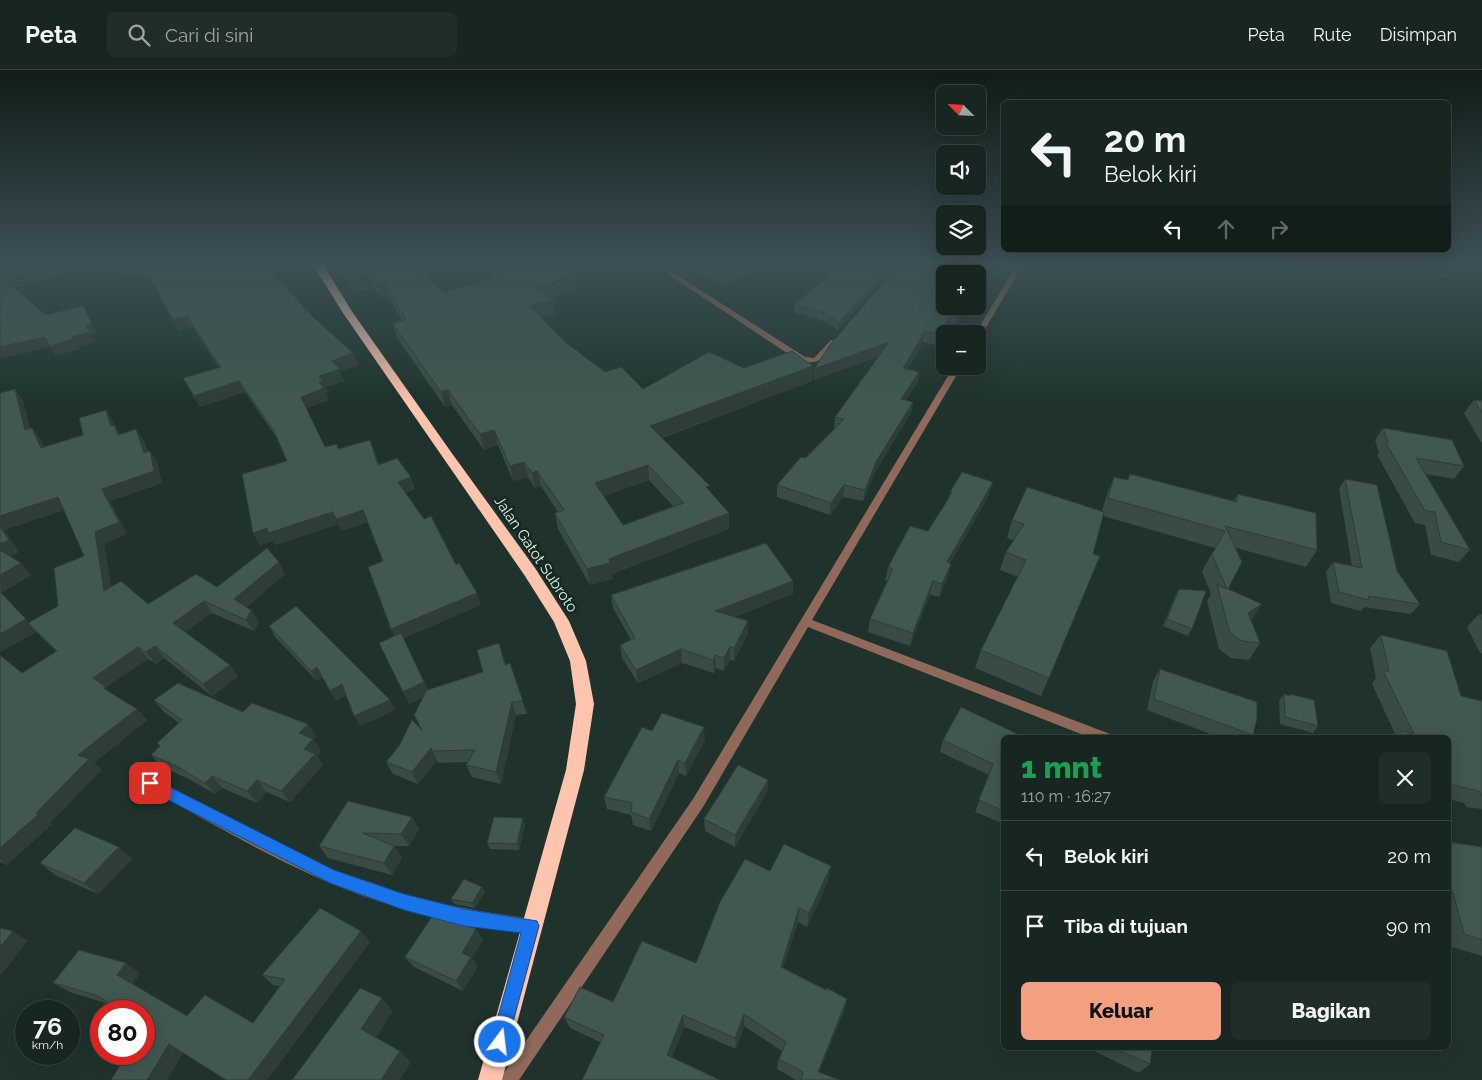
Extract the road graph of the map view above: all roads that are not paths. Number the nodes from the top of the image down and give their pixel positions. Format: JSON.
{"nodes":[{"id":1,"x":346,"y":310,"type":"edge"},
{"id":2,"x":727,"y":310,"type":"edge"},
{"id":3,"x":992,"y":310,"type":"edge"},
{"id":4,"x":983,"y":325,"type":"edge"},
{"id":5,"x":838,"y":338,"type":"edge"},
{"id":6,"x":953,"y":375,"type":"edge"},
{"id":7,"x":806,"y":622,"type":"junction"},
{"id":8,"x":1098,"y":735,"type":"edge"},
{"id":9,"x":150,"y":783,"type":"dead end"},
{"id":10,"x":531,"y":926,"type":"junction"},
{"id":11,"x":490,"y":1080,"type":"edge"},
{"id":12,"x":509,"y":1080,"type":"edge"}],
"edges":[{"from":1,"to":10,"type":"highway","name":"Jalan Gatot Subroto"},
{"from":2,"to":5,"type":"street"},
{"from":3,"to":4,"type":"street"},
{"from":6,"to":7,"type":"street"},
{"from":7,"to":8,"type":"street"},
{"from":7,"to":12,"type":"street"},
{"from":9,"to":10,"type":"street"},
{"from":10,"to":11,"type":"highway","name":"Jalan Gatot Subroto"}]}
